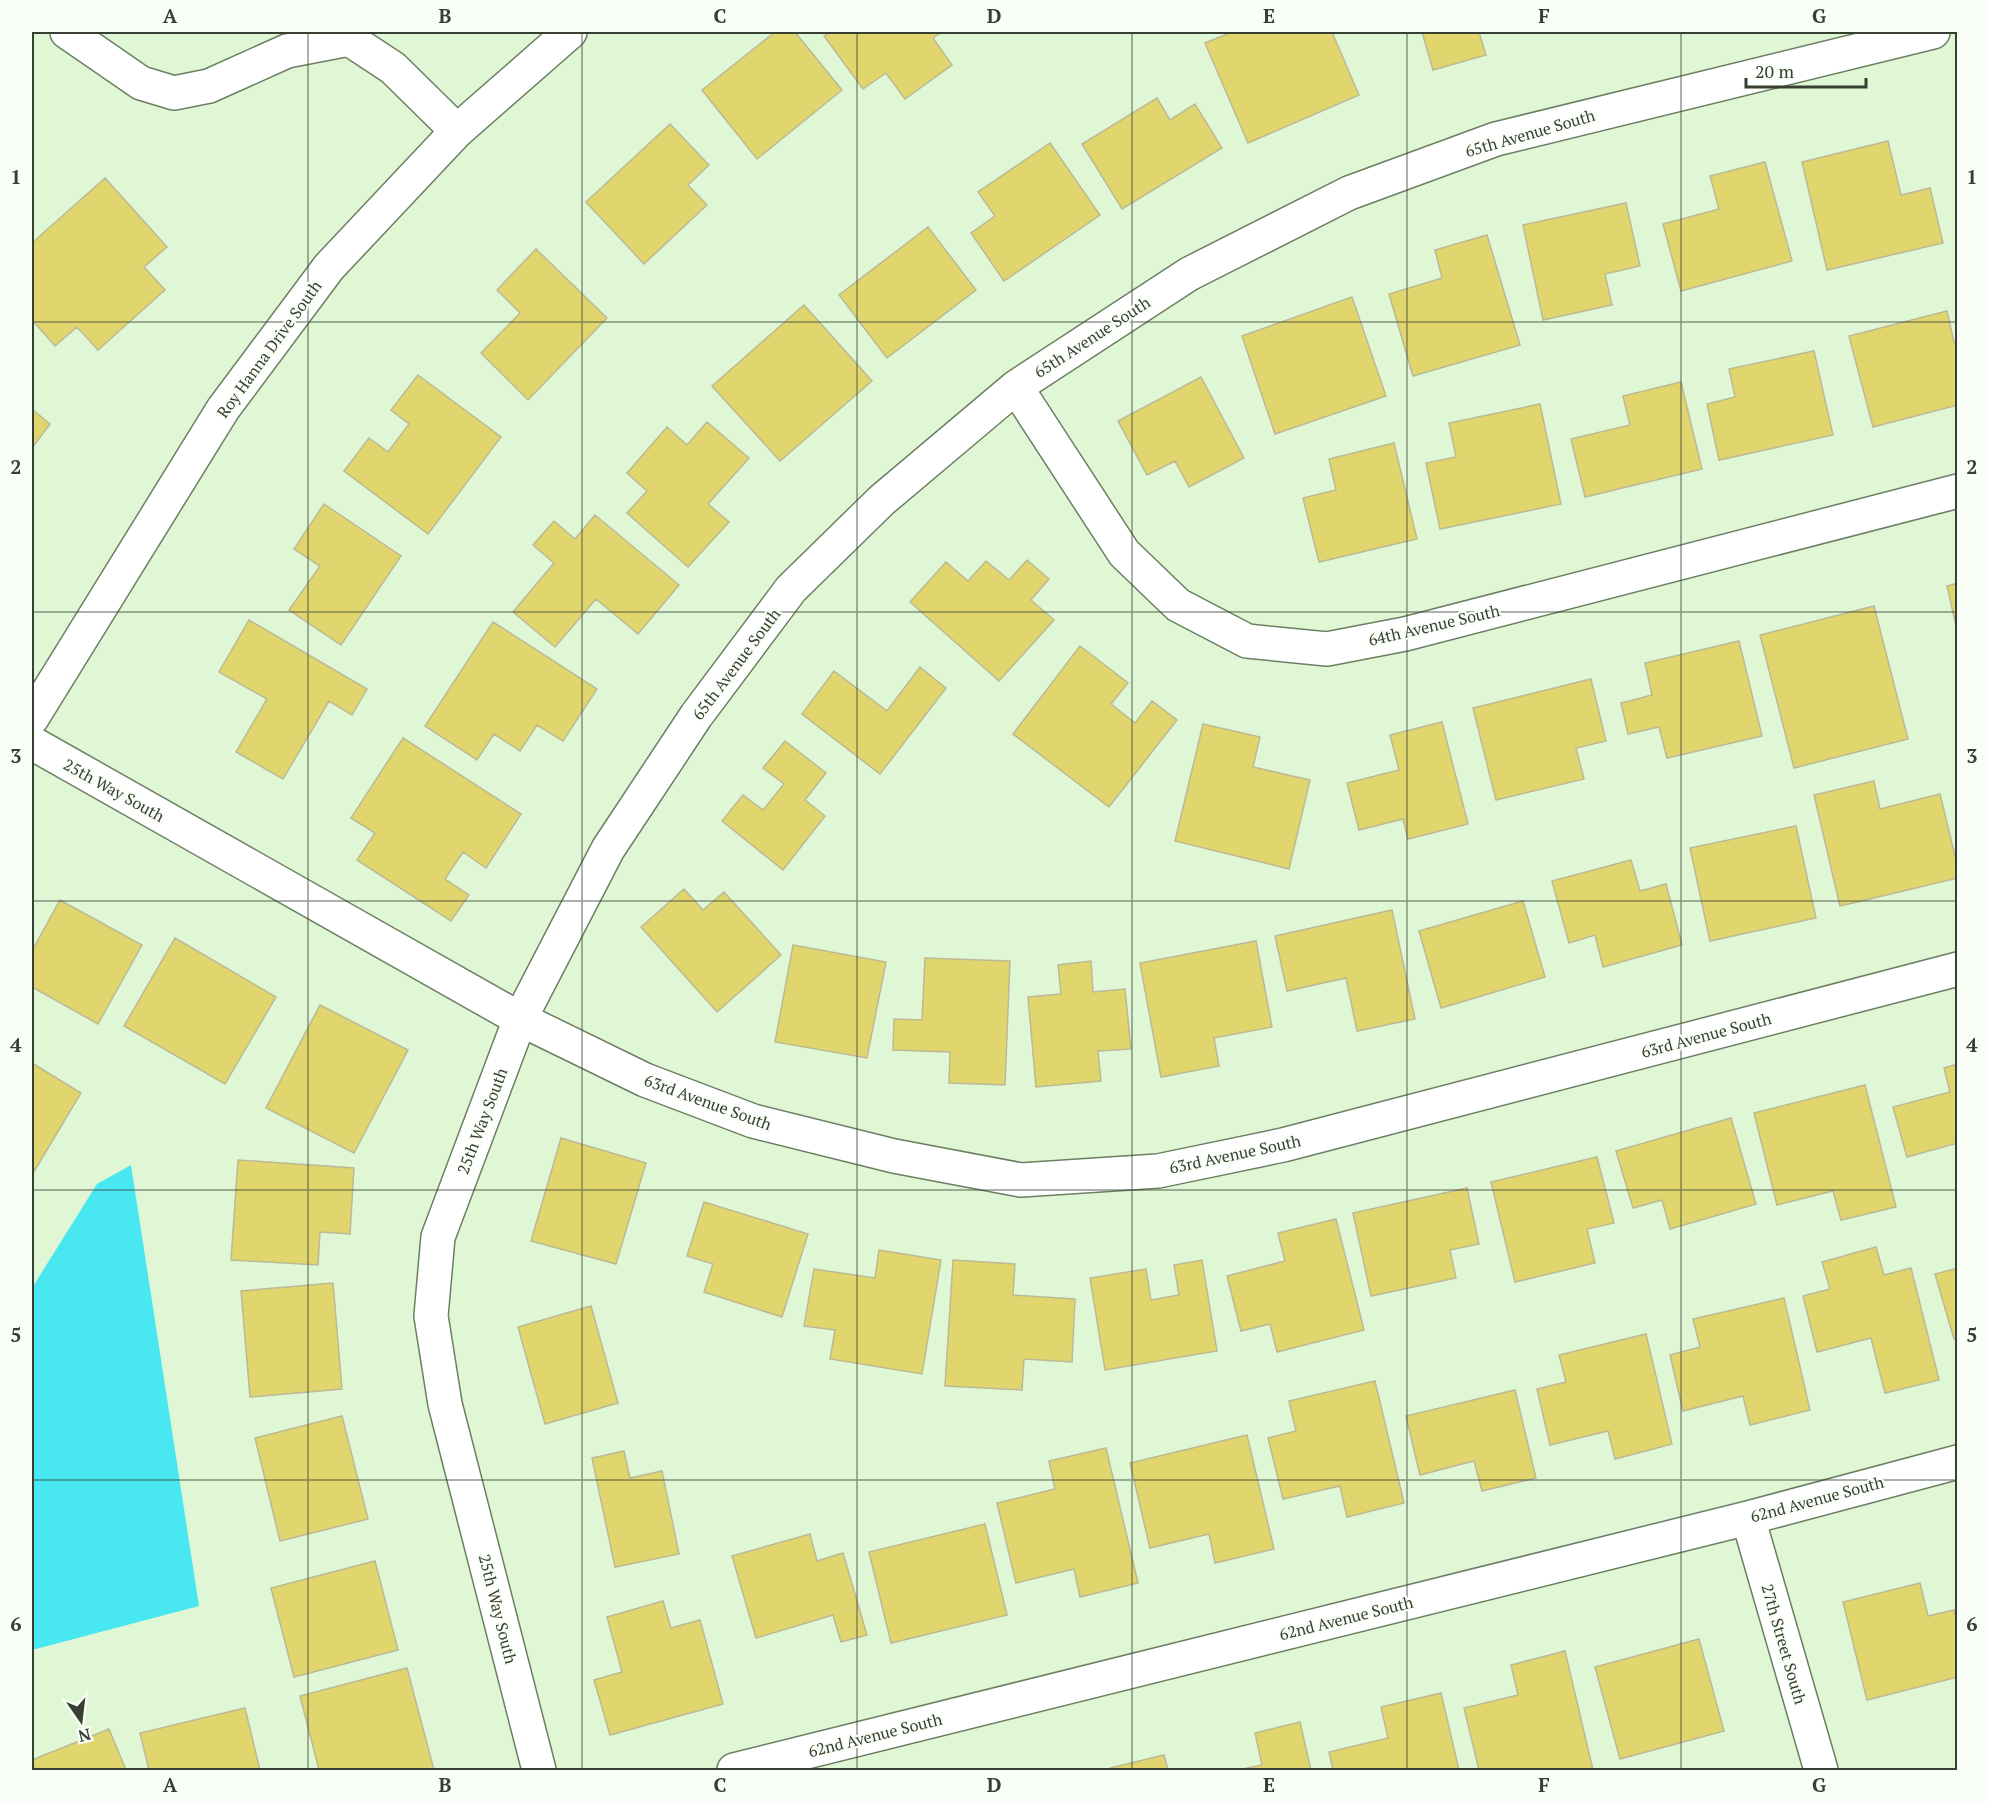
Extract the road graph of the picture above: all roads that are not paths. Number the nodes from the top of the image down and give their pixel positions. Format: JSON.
{"nodes":[{"id":1,"x":67,"y":32,"type":"edge"},
{"id":2,"x":570,"y":32,"type":"edge"},
{"id":3,"x":1933,"y":32,"type":"edge"},
{"id":4,"x":457,"y":131,"type":"junction"},
{"id":5,"x":1016,"y":387,"type":"junction"},
{"id":6,"x":1958,"y":491,"type":"edge"},
{"id":7,"x":32,"y":718,"type":"edge"},
{"id":8,"x":32,"y":743,"type":"edge"},
{"id":9,"x":1958,"y":969,"type":"edge"},
{"id":10,"x":520,"y":1019,"type":"junction"},
{"id":11,"x":1958,"y":1462,"type":"edge"},
{"id":12,"x":1748,"y":1518,"type":"junction"},
{"id":13,"x":539,"y":1770,"type":"edge"},
{"id":14,"x":734,"y":1770,"type":"edge"},
{"id":15,"x":1821,"y":1770,"type":"edge"}],
"edges":[{"from":1,"to":4,"type":"street"},
{"from":2,"to":4,"type":"street","name":"Roy Hanna Drive South"},
{"from":3,"to":5,"type":"street","name":"65th Avenue South"},
{"from":4,"to":7,"type":"street","name":"Roy Hanna Drive South"},
{"from":5,"to":6,"type":"street","name":"64th Avenue South"},
{"from":5,"to":10,"type":"street","name":"65th Avenue South"},
{"from":8,"to":10,"type":"street","name":"25th Way South"},
{"from":9,"to":10,"type":"street","name":"63rd Avenue South"},
{"from":10,"to":13,"type":"street","name":"25th Way South"},
{"from":11,"to":12,"type":"street","name":"62nd Avenue South"},
{"from":12,"to":14,"type":"street","name":"62nd Avenue South"},
{"from":12,"to":15,"type":"street","name":"27th Street South"}]}
